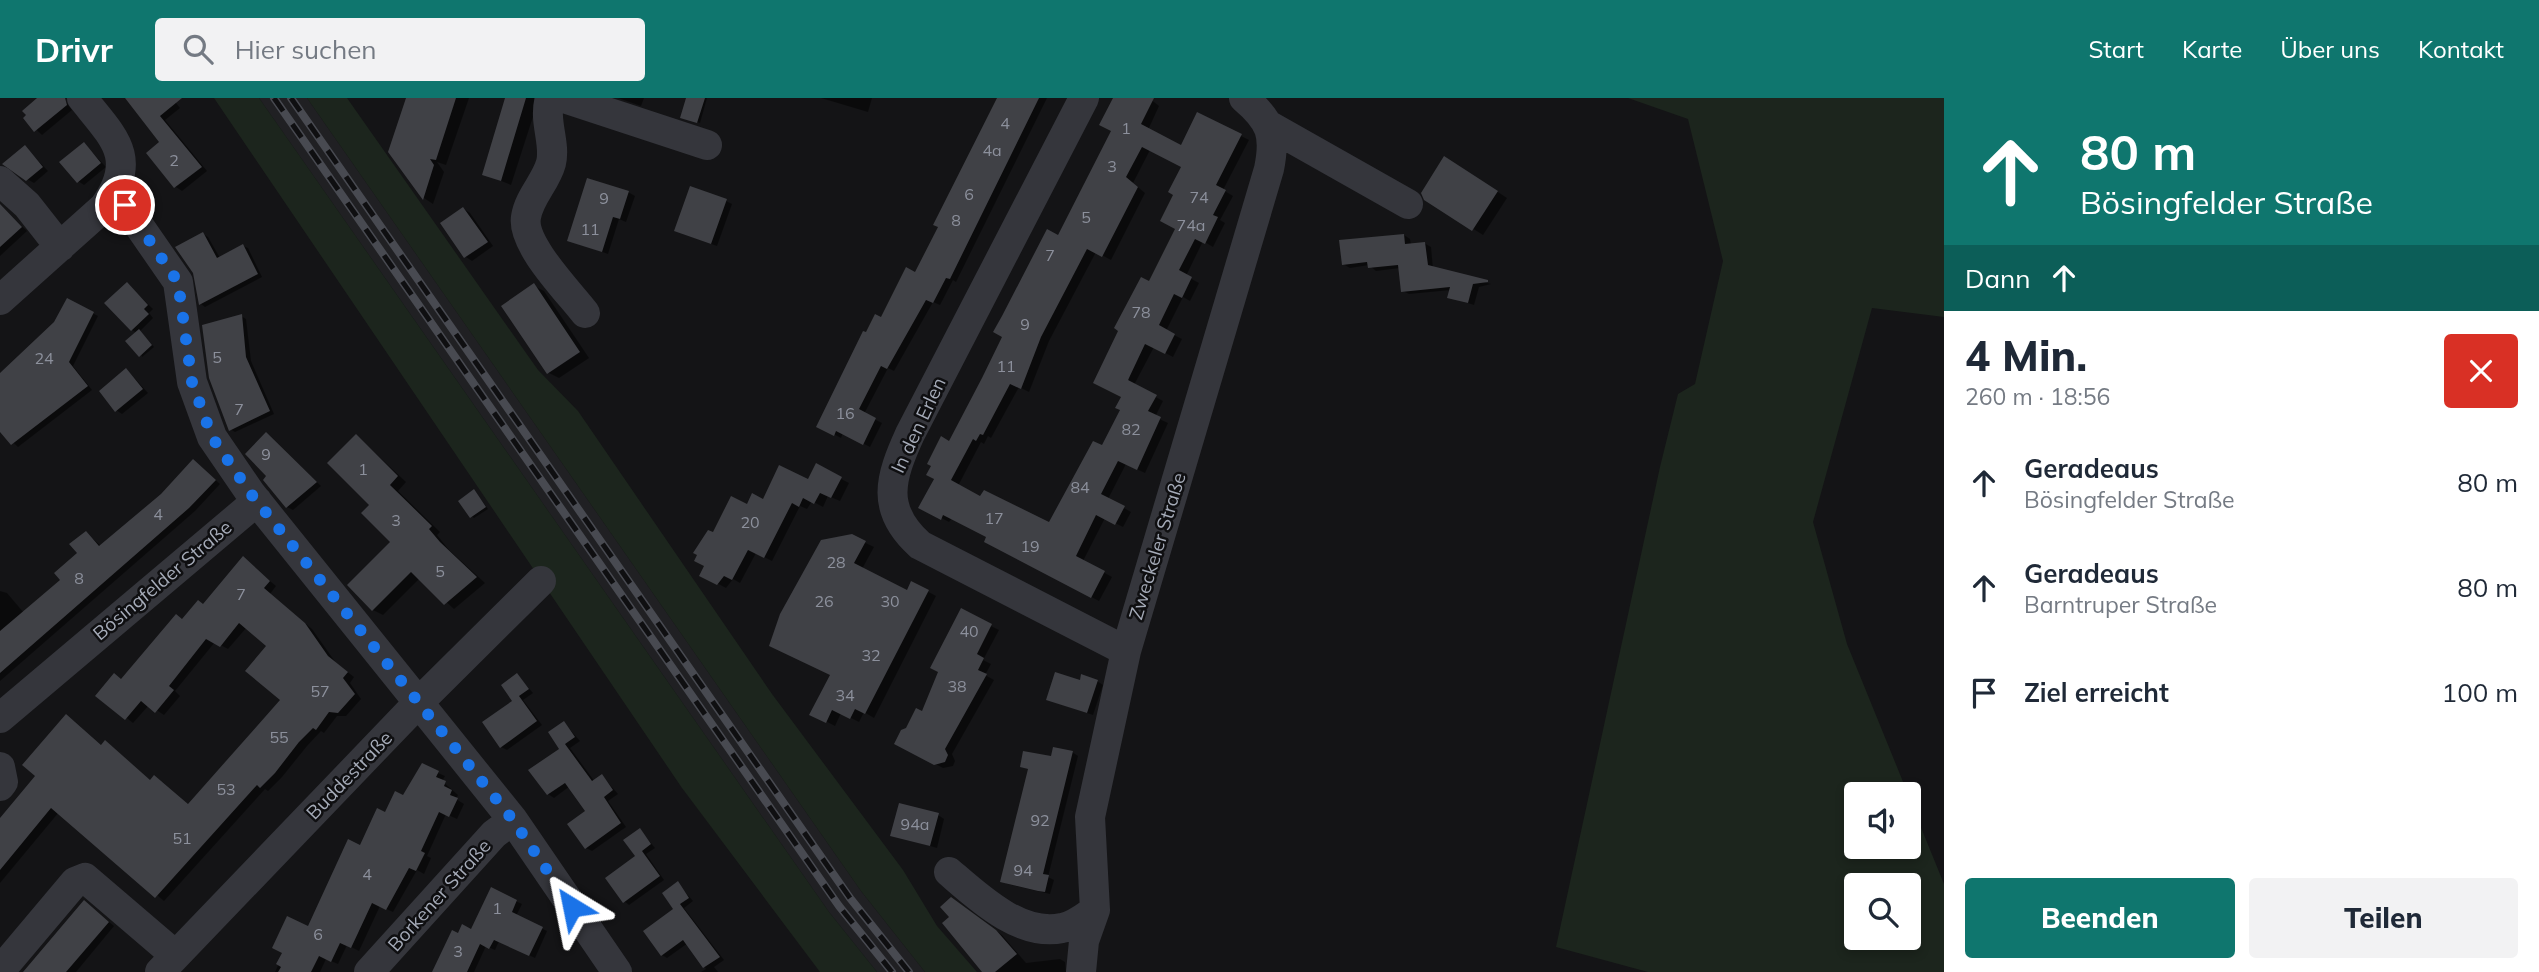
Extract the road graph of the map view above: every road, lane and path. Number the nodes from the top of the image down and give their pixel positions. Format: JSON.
{"nodes":[{"id":1,"x":82,"y":98,"type":"edge"},
{"id":2,"x":550,"y":98,"type":"edge"},
{"id":3,"x":564,"y":98,"type":"edge"},
{"id":4,"x":1084,"y":98,"type":"edge"},
{"id":5,"x":1244,"y":98,"type":"edge"},
{"id":6,"x":1270,"y":126,"type":"junction"},
{"id":7,"x":707,"y":145,"type":"dead end"},
{"id":8,"x":0,"y":181,"type":"edge"},
{"id":9,"x":115,"y":191,"type":"junction"},
{"id":10,"x":1408,"y":204,"type":"dead end"},
{"id":11,"x":60,"y":247,"type":"junction"},
{"id":12,"x":0,"y":300,"type":"edge"},
{"id":13,"x":585,"y":313,"type":"dead end"},
{"id":14,"x":257,"y":501,"type":"junction"},
{"id":15,"x":541,"y":580,"type":"dead end"},
{"id":16,"x":1126,"y":651,"type":"junction"},
{"id":17,"x":420,"y":701,"type":"junction"},
{"id":18,"x":0,"y":718,"type":"edge"},
{"id":19,"x":0,"y":767,"type":"edge"},
{"id":20,"x":0,"y":786,"type":"edge"},
{"id":21,"x":513,"y":820,"type":"junction"},
{"id":22,"x":949,"y":872,"type":"dead end"},
{"id":23,"x":1095,"y":910,"type":"junction"},
{"id":24,"x":168,"y":963,"type":"edge"},
{"id":25,"x":0,"y":971,"type":"edge"},
{"id":26,"x":369,"y":972,"type":"edge"},
{"id":27,"x":617,"y":972,"type":"edge"},
{"id":28,"x":1081,"y":972,"type":"edge"}],
"edges":[{"from":1,"to":9,"type":"street"},
{"from":2,"to":13,"type":"street"},
{"from":3,"to":7,"type":"street"},
{"from":4,"to":16,"type":"street","name":"In den Erlen"},
{"from":5,"to":6,"type":"street"},
{"from":6,"to":10,"type":"street"},
{"from":6,"to":16,"type":"street","name":"Zweckeler Straße"},
{"from":8,"to":11,"type":"street"},
{"from":9,"to":11,"type":"street"},
{"from":9,"to":14,"type":"street"},
{"from":11,"to":12,"type":"street"},
{"from":14,"to":17,"type":"street"},
{"from":14,"to":18,"type":"street","name":"Bösingfelder Straße"},
{"from":15,"to":17,"type":"street","name":"Buddestraße"},
{"from":16,"to":23,"type":"street","name":"Zweckeler Straße"},
{"from":17,"to":21,"type":"street"},
{"from":17,"to":24,"type":"street","name":"Buddestraße"},
{"from":19,"to":20,"type":"street"},
{"from":21,"to":26,"type":"street","name":"Borkener Straße"},
{"from":21,"to":27,"type":"street"},
{"from":22,"to":23,"type":"street"},
{"from":23,"to":28,"type":"street","name":"Zweckeler Straße"},
{"from":24,"to":25,"type":"street"}]}
